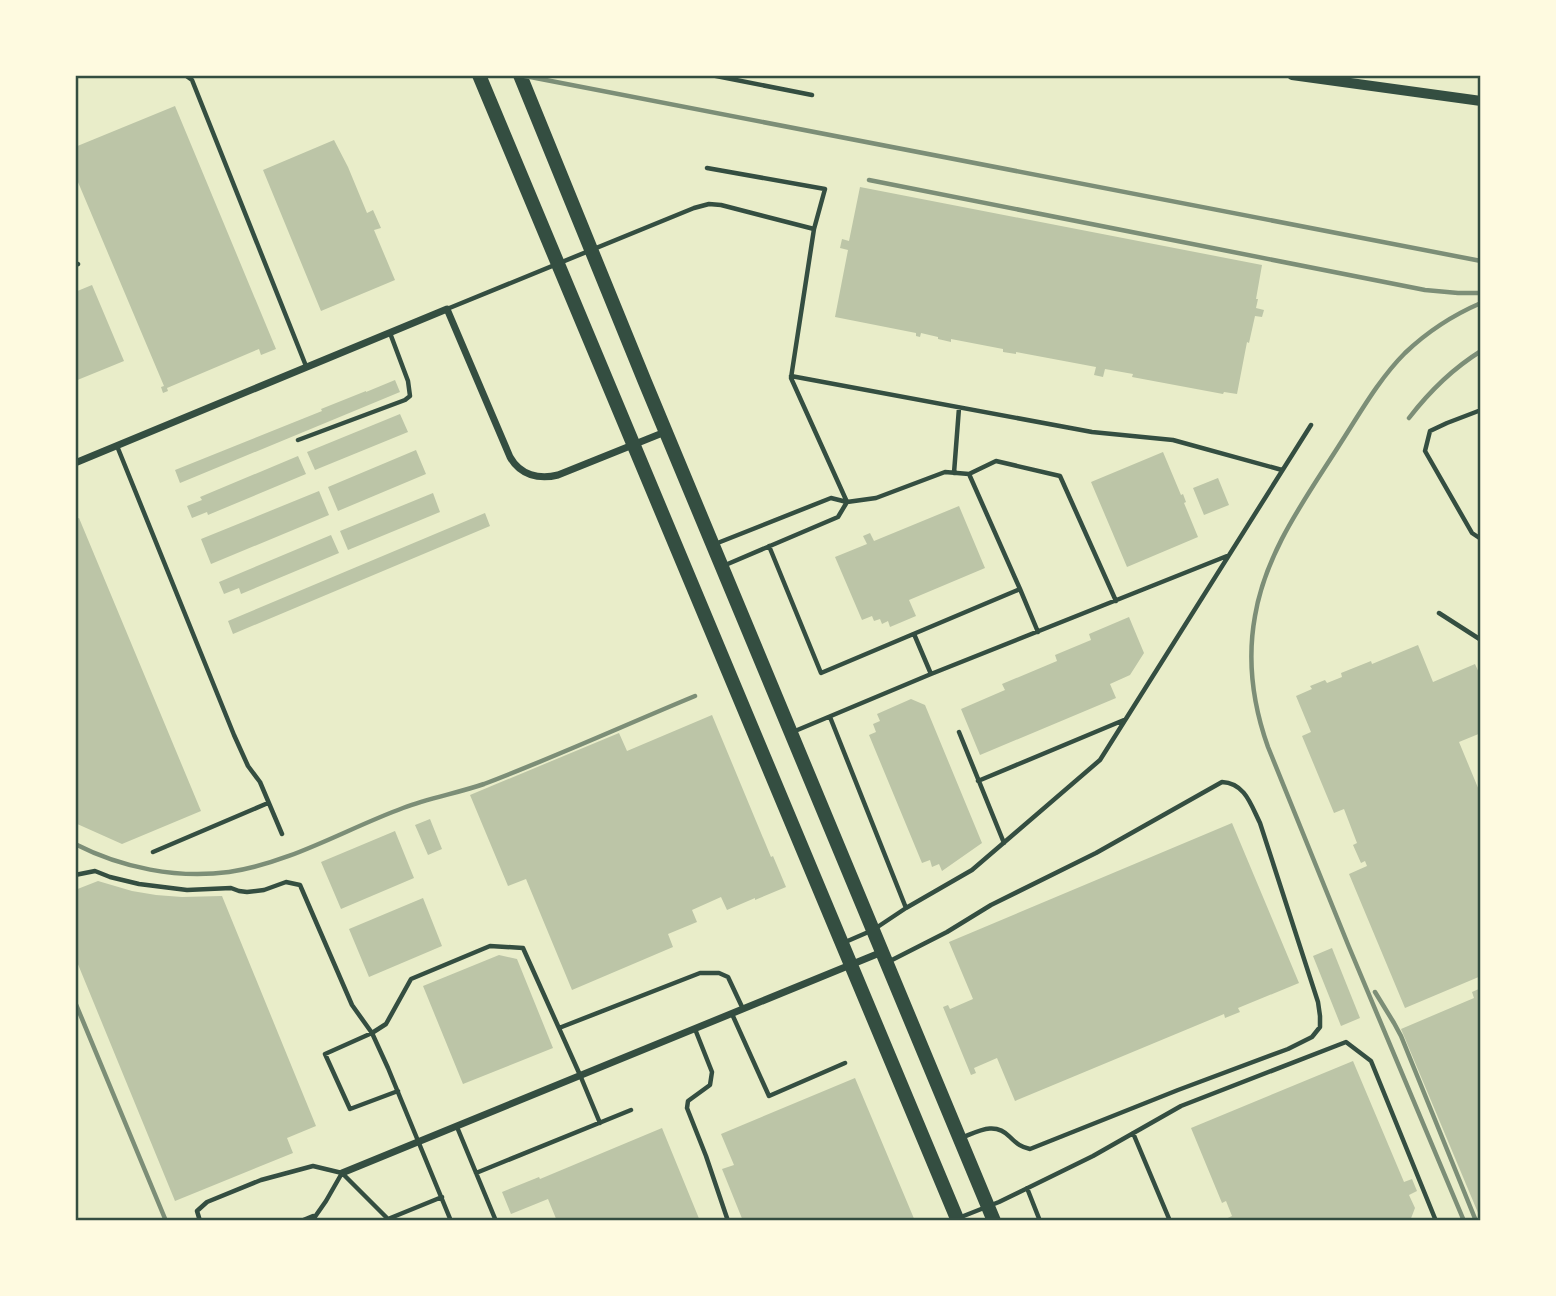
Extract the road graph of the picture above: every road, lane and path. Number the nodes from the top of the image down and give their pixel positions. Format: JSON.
{"nodes":[{"id":1,"x":185,"y":75,"type":"edge"},
{"id":2,"x":479,"y":75,"type":"edge"},
{"id":3,"x":520,"y":75,"type":"edge"},
{"id":4,"x":710,"y":75,"type":"edge"},
{"id":5,"x":1292,"y":75,"type":"edge"},
{"id":6,"x":813,"y":95,"type":"dead end"},
{"id":7,"x":1481,"y":101,"type":"edge"},
{"id":8,"x":707,"y":168,"type":"dead end"},
{"id":9,"x":814,"y":229,"type":"junction"},
{"id":10,"x":447,"y":309,"type":"junction"},
{"id":11,"x":390,"y":333,"type":"junction"},
{"id":12,"x":307,"y":367,"type":"junction"},
{"id":13,"x":791,"y":376,"type":"junction"},
{"id":14,"x":959,"y":408,"type":"junction"},
{"id":15,"x":1481,"y":410,"type":"edge"},
{"id":16,"x":1311,"y":425,"type":"dead end"},
{"id":17,"x":666,"y":432,"type":"junction"},
{"id":18,"x":298,"y":440,"type":"dead end"},
{"id":19,"x":634,"y":445,"type":"junction"},
{"id":20,"x":117,"y":446,"type":"junction"},
{"id":21,"x":75,"y":463,"type":"edge"},
{"id":22,"x":1282,"y":470,"type":"junction"},
{"id":23,"x":954,"y":473,"type":"junction"},
{"id":24,"x":969,"y":474,"type":"junction"},
{"id":25,"x":847,"y":502,"type":"junction"},
{"id":26,"x":1481,"y":539,"type":"edge"},
{"id":27,"x":713,"y":545,"type":"junction"},
{"id":28,"x":769,"y":546,"type":"junction"},
{"id":29,"x":1227,"y":556,"type":"junction"},
{"id":30,"x":721,"y":566,"type":"junction"},
{"id":31,"x":1020,"y":589,"type":"junction"},
{"id":32,"x":1116,"y":601,"type":"junction"},
{"id":33,"x":1439,"y":613,"type":"dead end"},
{"id":34,"x":1038,"y":632,"type":"junction"},
{"id":35,"x":914,"y":634,"type":"junction"},
{"id":36,"x":1481,"y":640,"type":"edge"},
{"id":37,"x":931,"y":674,"type":"junction"},
{"id":38,"x":830,"y":717,"type":"junction"},
{"id":39,"x":1125,"y":720,"type":"junction"},
{"id":40,"x":790,"y":732,"type":"junction"},
{"id":41,"x":959,"y":732,"type":"dead end"},
{"id":42,"x":978,"y":780,"type":"junction"},
{"id":43,"x":268,"y":803,"type":"junction"},
{"id":44,"x":282,"y":834,"type":"dead end"},
{"id":45,"x":1004,"y":843,"type":"junction"},
{"id":46,"x":153,"y":852,"type":"dead end"},
{"id":47,"x":75,"y":875,"type":"edge"},
{"id":48,"x":906,"y":908,"type":"junction"},
{"id":49,"x":873,"y":930,"type":"junction"},
{"id":50,"x":842,"y":943,"type":"junction"},
{"id":51,"x":884,"y":958,"type":"junction"},
{"id":52,"x":851,"y":965,"type":"junction"},
{"id":53,"x":743,"y":1009,"type":"junction"},
{"id":54,"x":732,"y":1014,"type":"junction"},
{"id":55,"x":559,"y":1028,"type":"junction"},
{"id":56,"x":695,"y":1028,"type":"junction"},
{"id":57,"x":372,"y":1033,"type":"junction"},
{"id":58,"x":845,"y":1063,"type":"dead end"},
{"id":59,"x":580,"y":1076,"type":"junction"},
{"id":60,"x":398,"y":1091,"type":"junction"},
{"id":61,"x":631,"y":1110,"type":"dead end"},
{"id":62,"x":600,"y":1123,"type":"junction"},
{"id":63,"x":457,"y":1126,"type":"junction"},
{"id":64,"x":1133,"y":1133,"type":"junction"},
{"id":65,"x":960,"y":1139,"type":"junction"},
{"id":66,"x":419,"y":1141,"type":"junction"},
{"id":67,"x":342,"y":1173,"type":"junction"},
{"id":68,"x":476,"y":1173,"type":"junction"},
{"id":69,"x":1027,"y":1188,"type":"junction"},
{"id":70,"x":442,"y":1197,"type":"junction"},
{"id":71,"x":988,"y":1206,"type":"junction"},
{"id":72,"x":316,"y":1215,"type":"junction"},
{"id":73,"x":957,"y":1220,"type":"edge"},
{"id":74,"x":200,"y":1221,"type":"edge"},
{"id":75,"x":301,"y":1221,"type":"edge"},
{"id":76,"x":312,"y":1221,"type":"edge"},
{"id":77,"x":451,"y":1221,"type":"edge"},
{"id":78,"x":496,"y":1221,"type":"edge"},
{"id":79,"x":728,"y":1221,"type":"edge"},
{"id":80,"x":994,"y":1221,"type":"edge"},
{"id":81,"x":1040,"y":1221,"type":"edge"},
{"id":82,"x":1170,"y":1221,"type":"edge"},
{"id":83,"x":1436,"y":1221,"type":"edge"}],
"edges":[{"from":1,"to":12,"type":"lane"},
{"from":2,"to":19,"type":"main road"},
{"from":3,"to":17,"type":"main road"},
{"from":4,"to":6,"type":"lane"},
{"from":5,"to":7,"type":"street"},
{"from":8,"to":9,"type":"lane"},
{"from":9,"to":10,"type":"lane"},
{"from":9,"to":13,"type":"lane"},
{"from":10,"to":11,"type":"street"},
{"from":10,"to":19,"type":"street"},
{"from":11,"to":12,"type":"street"},
{"from":11,"to":18,"type":"lane"},
{"from":12,"to":20,"type":"street"},
{"from":13,"to":14,"type":"lane"},
{"from":13,"to":25,"type":"lane"},
{"from":14,"to":22,"type":"lane"},
{"from":14,"to":23,"type":"lane"},
{"from":15,"to":26,"type":"lane"},
{"from":16,"to":22,"type":"lane"},
{"from":17,"to":19,"type":"street"},
{"from":17,"to":27,"type":"main road"},
{"from":19,"to":50,"type":"main road"},
{"from":20,"to":21,"type":"street"},
{"from":20,"to":43,"type":"lane"},
{"from":22,"to":29,"type":"lane"},
{"from":23,"to":24,"type":"lane"},
{"from":23,"to":25,"type":"lane"},
{"from":24,"to":31,"type":"lane"},
{"from":24,"to":32,"type":"lane"},
{"from":25,"to":27,"type":"lane"},
{"from":25,"to":28,"type":"lane"},
{"from":27,"to":30,"type":"main road"},
{"from":28,"to":30,"type":"lane"},
{"from":28,"to":35,"type":"lane"},
{"from":29,"to":32,"type":"lane"},
{"from":29,"to":39,"type":"lane"},
{"from":30,"to":40,"type":"main road"},
{"from":31,"to":34,"type":"lane"},
{"from":31,"to":35,"type":"lane"},
{"from":32,"to":34,"type":"lane"},
{"from":33,"to":36,"type":"lane"},
{"from":34,"to":37,"type":"lane"},
{"from":35,"to":37,"type":"lane"},
{"from":37,"to":38,"type":"lane"},
{"from":38,"to":40,"type":"lane"},
{"from":38,"to":48,"type":"lane"},
{"from":39,"to":42,"type":"lane"},
{"from":39,"to":45,"type":"lane"},
{"from":40,"to":49,"type":"main road"},
{"from":41,"to":42,"type":"lane"},
{"from":42,"to":45,"type":"lane"},
{"from":43,"to":44,"type":"lane"},
{"from":43,"to":46,"type":"lane"},
{"from":45,"to":48,"type":"lane"},
{"from":47,"to":57,"type":"lane"},
{"from":48,"to":49,"type":"lane"},
{"from":49,"to":50,"type":"lane"},
{"from":49,"to":51,"type":"main road"},
{"from":50,"to":52,"type":"main road"},
{"from":51,"to":52,"type":"street"},
{"from":51,"to":65,"type":"main road"},
{"from":51,"to":65,"type":"lane"},
{"from":52,"to":53,"type":"street"},
{"from":52,"to":73,"type":"main road"},
{"from":53,"to":54,"type":"street"},
{"from":53,"to":55,"type":"lane"},
{"from":54,"to":56,"type":"street"},
{"from":54,"to":58,"type":"lane"},
{"from":55,"to":57,"type":"lane"},
{"from":55,"to":59,"type":"lane"},
{"from":56,"to":59,"type":"street"},
{"from":56,"to":79,"type":"lane"},
{"from":57,"to":60,"type":"lane"},
{"from":57,"to":60,"type":"lane"},
{"from":59,"to":62,"type":"lane"},
{"from":59,"to":63,"type":"street"},
{"from":60,"to":66,"type":"lane"},
{"from":61,"to":62,"type":"lane"},
{"from":62,"to":68,"type":"lane"},
{"from":63,"to":66,"type":"street"},
{"from":63,"to":68,"type":"lane"},
{"from":64,"to":69,"type":"lane"},
{"from":64,"to":82,"type":"lane"},
{"from":64,"to":83,"type":"lane"},
{"from":65,"to":71,"type":"main road"},
{"from":66,"to":67,"type":"street"},
{"from":66,"to":70,"type":"lane"},
{"from":67,"to":70,"type":"lane"},
{"from":67,"to":72,"type":"lane"},
{"from":67,"to":74,"type":"lane"},
{"from":68,"to":78,"type":"lane"},
{"from":69,"to":71,"type":"lane"},
{"from":69,"to":81,"type":"lane"},
{"from":70,"to":77,"type":"lane"},
{"from":71,"to":73,"type":"lane"},
{"from":71,"to":80,"type":"main road"},
{"from":72,"to":75,"type":"lane"},
{"from":72,"to":76,"type":"lane"}]}
